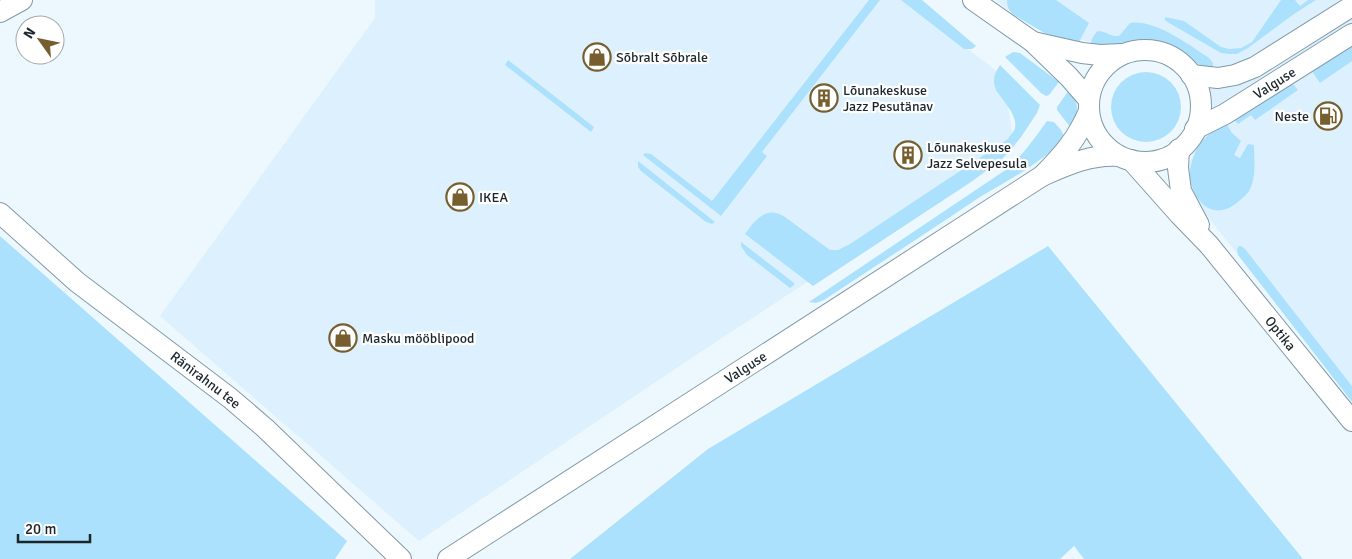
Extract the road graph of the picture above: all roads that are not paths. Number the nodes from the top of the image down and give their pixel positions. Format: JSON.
{"nodes":[{"id":1,"x":22,"y":0,"type":"edge"},
{"id":2,"x":974,"y":0,"type":"edge"},
{"id":3,"x":1352,"y":6,"type":"edge"},
{"id":4,"x":0,"y":12,"type":"edge"},
{"id":5,"x":1352,"y":34,"type":"edge"},
{"id":6,"x":1033,"y":42,"type":"junction"},
{"id":7,"x":1122,"y":54,"type":"junction"},
{"id":8,"x":1191,"y":75,"type":"junction"},
{"id":9,"x":1089,"y":106,"type":"junction"},
{"id":10,"x":1195,"y":129,"type":"junction"},
{"id":11,"x":1179,"y":149,"type":"junction"},
{"id":12,"x":1125,"y":158,"type":"junction"},
{"id":13,"x":1042,"y":176,"type":"junction"},
{"id":14,"x":0,"y":214,"type":"edge"},
{"id":15,"x":1209,"y":245,"type":"junction"},
{"id":16,"x":1352,"y":421,"type":"edge"},
{"id":17,"x":401,"y":559,"type":"edge"},
{"id":18,"x":448,"y":559,"type":"edge"}],
"edges":[{"from":1,"to":4,"type":"street"},
{"from":2,"to":6,"type":"street"},
{"from":3,"to":8,"type":"street","name":"Valguse"},
{"from":5,"to":10,"type":"street","name":"Valguse"},
{"from":6,"to":7,"type":"street"},
{"from":6,"to":9,"type":"street"},
{"from":7,"to":8,"type":"street"},
{"from":7,"to":9,"type":"street"},
{"from":8,"to":10,"type":"street"},
{"from":9,"to":12,"type":"street"},
{"from":9,"to":13,"type":"street","name":"Valguse"},
{"from":10,"to":11,"type":"street"},
{"from":11,"to":12,"type":"street"},
{"from":11,"to":15,"type":"street","name":"Optika"},
{"from":12,"to":13,"type":"street","name":"Valguse"},
{"from":12,"to":15,"type":"street","name":"Optika"},
{"from":13,"to":18,"type":"street","name":"Valguse"},
{"from":14,"to":17,"type":"street","name":"Ränirahnu tee"},
{"from":15,"to":16,"type":"street","name":"Optika"}]}
